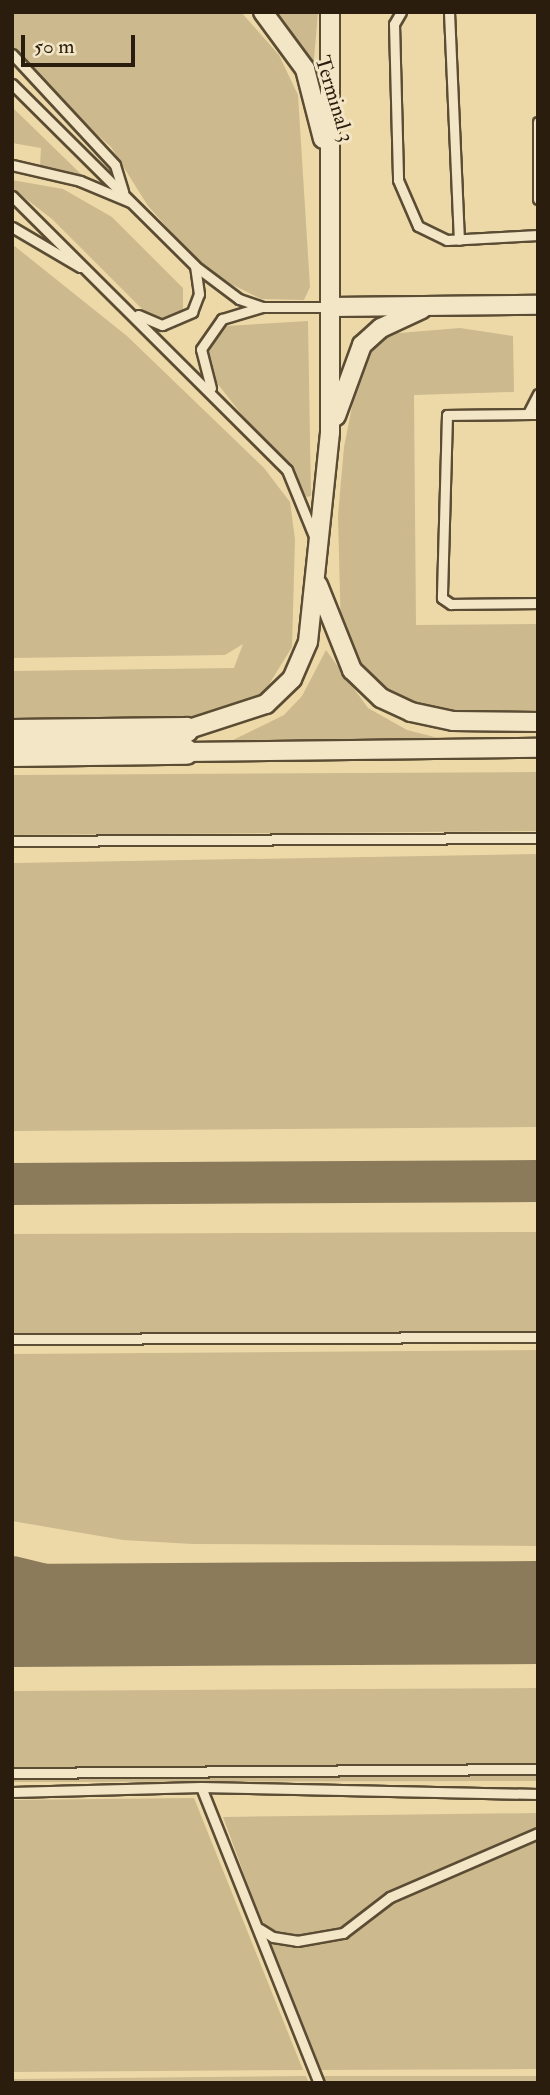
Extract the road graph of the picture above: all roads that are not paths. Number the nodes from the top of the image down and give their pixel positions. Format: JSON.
{"nodes":[{"id":1,"x":263,"y":12,"type":"edge"},
{"id":2,"x":330,"y":12,"type":"edge"},
{"id":3,"x":401,"y":12,"type":"edge"},
{"id":4,"x":449,"y":12,"type":"edge"},
{"id":5,"x":12,"y":54,"type":"edge"},
{"id":6,"x":12,"y":69,"type":"edge"},
{"id":7,"x":23,"y":71,"type":"junction"},
{"id":8,"x":12,"y":84,"type":"edge"},
{"id":9,"x":538,"y":122,"type":"edge"},
{"id":10,"x":12,"y":165,"type":"edge"},
{"id":11,"x":330,"y":168,"type":"junction"},
{"id":12,"x":124,"y":193,"type":"junction"},
{"id":13,"x":12,"y":196,"type":"edge"},
{"id":14,"x":538,"y":199,"type":"edge"},
{"id":15,"x":135,"y":204,"type":"junction"},
{"id":16,"x":12,"y":227,"type":"edge"},
{"id":17,"x":538,"y":235,"type":"edge"},
{"id":18,"x":459,"y":240,"type":"junction"},
{"id":19,"x":195,"y":265,"type":"junction"},
{"id":20,"x":92,"y":274,"type":"junction"},
{"id":21,"x":114,"y":298,"type":"junction"},
{"id":22,"x":538,"y":304,"type":"edge"},
{"id":23,"x":432,"y":305,"type":"junction"},
{"id":24,"x":262,"y":307,"type":"junction"},
{"id":25,"x":331,"y":307,"type":"junction"},
{"id":26,"x":213,"y":393,"type":"junction"},
{"id":27,"x":538,"y":394,"type":"edge"},
{"id":28,"x":533,"y":414,"type":"edge"},
{"id":29,"x":330,"y":432,"type":"junction"},
{"id":30,"x":318,"y":551,"type":"junction"},
{"id":31,"x":317,"y":581,"type":"junction"},
{"id":32,"x":538,"y":603,"type":"edge"},
{"id":33,"x":538,"y":722,"type":"edge"},
{"id":34,"x":12,"y":732,"type":"edge"},
{"id":35,"x":186,"y":741,"type":"junction"},
{"id":36,"x":538,"y":748,"type":"edge"},
{"id":37,"x":12,"y":754,"type":"edge"},
{"id":38,"x":538,"y":838,"type":"edge"},
{"id":39,"x":12,"y":841,"type":"edge"},
{"id":40,"x":538,"y":1337,"type":"edge"},
{"id":41,"x":12,"y":1339,"type":"edge"},
{"id":42,"x":538,"y":1769,"type":"edge"},
{"id":43,"x":12,"y":1773,"type":"edge"},
{"id":44,"x":201,"y":1787,"type":"junction"},
{"id":45,"x":12,"y":1792,"type":"edge"},
{"id":46,"x":538,"y":1794,"type":"edge"},
{"id":47,"x":538,"y":1833,"type":"edge"},
{"id":48,"x":259,"y":1928,"type":"junction"},
{"id":49,"x":319,"y":2083,"type":"edge"}],
"edges":[{"from":1,"to":11,"type":"street","name":"Terminal 3"},
{"from":2,"to":11,"type":"street"},
{"from":3,"to":18,"type":"lane"},
{"from":4,"to":18,"type":"lane"},
{"from":5,"to":7,"type":"lane"},
{"from":6,"to":7,"type":"lane"},
{"from":7,"to":12,"type":"lane"},
{"from":8,"to":12,"type":"lane"},
{"from":9,"to":14,"type":"lane"},
{"from":10,"to":15,"type":"lane"},
{"from":11,"to":25,"type":"street"},
{"from":12,"to":15,"type":"lane"},
{"from":13,"to":20,"type":"lane"},
{"from":15,"to":19,"type":"lane"},
{"from":16,"to":20,"type":"lane"},
{"from":17,"to":18,"type":"lane"},
{"from":19,"to":21,"type":"lane"},
{"from":19,"to":24,"type":"lane"},
{"from":20,"to":21,"type":"lane"},
{"from":21,"to":26,"type":"lane"},
{"from":22,"to":23,"type":"street"},
{"from":23,"to":25,"type":"street"},
{"from":23,"to":29,"type":"street"},
{"from":24,"to":25,"type":"lane"},
{"from":24,"to":26,"type":"lane"},
{"from":25,"to":29,"type":"street"},
{"from":26,"to":30,"type":"lane"},
{"from":27,"to":28,"type":"lane"},
{"from":28,"to":32,"type":"lane"},
{"from":29,"to":30,"type":"street"},
{"from":30,"to":31,"type":"street"},
{"from":31,"to":33,"type":"street"},
{"from":31,"to":35,"type":"street"},
{"from":34,"to":35,"type":"main road"},
{"from":35,"to":36,"type":"street"},
{"from":35,"to":37,"type":"main road"},
{"from":38,"to":39,"type":"lane"},
{"from":40,"to":41,"type":"lane"},
{"from":42,"to":43,"type":"lane"},
{"from":44,"to":45,"type":"lane"},
{"from":44,"to":46,"type":"lane"},
{"from":44,"to":48,"type":"lane"},
{"from":47,"to":48,"type":"lane"},
{"from":48,"to":49,"type":"lane"}]}
